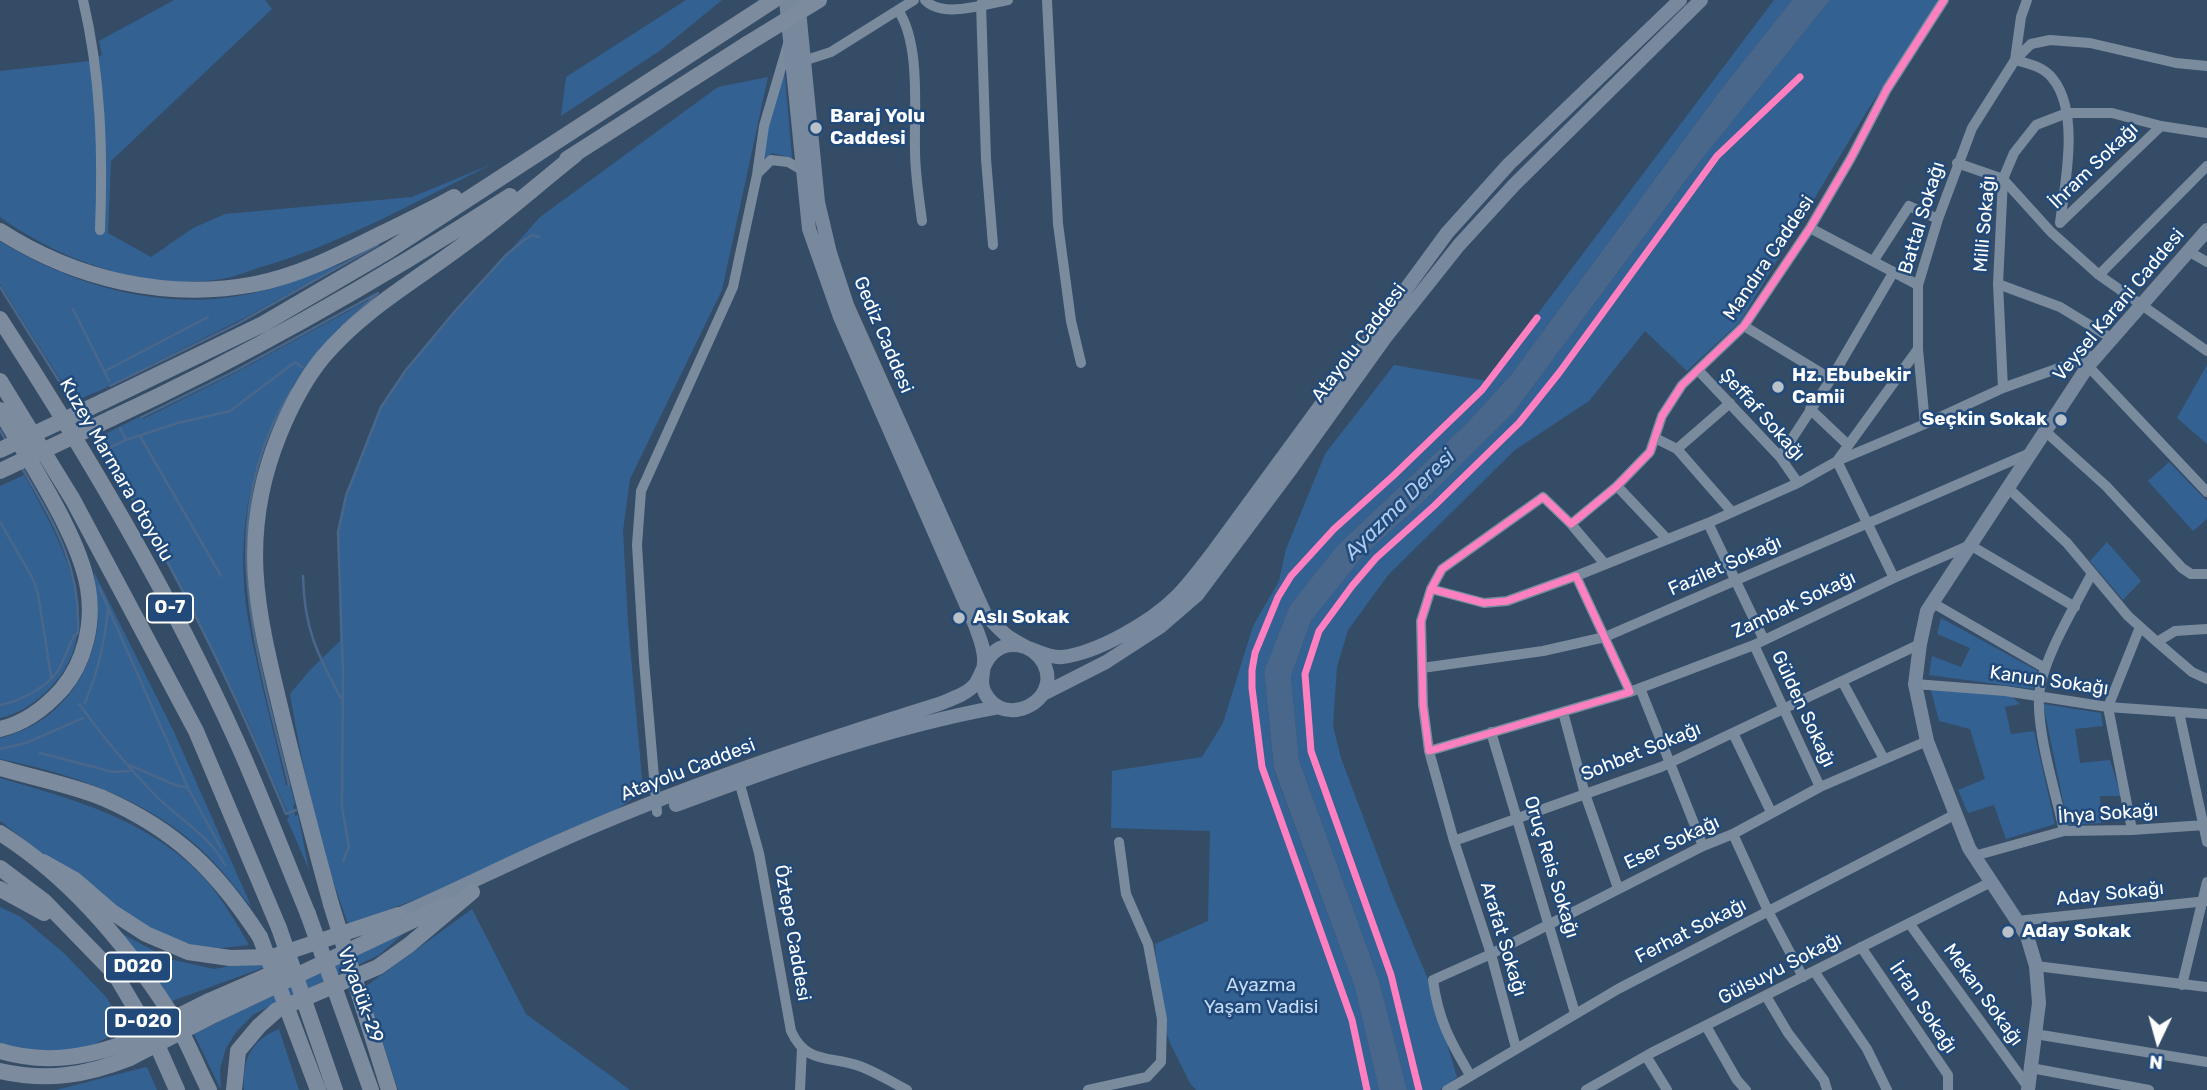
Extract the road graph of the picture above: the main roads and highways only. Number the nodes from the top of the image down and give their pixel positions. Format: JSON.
{"nodes":[{"id":1,"x":774,"y":0,"type":"edge"},
{"id":2,"x":786,"y":0,"type":"edge"},
{"id":3,"x":798,"y":0,"type":"edge"},
{"id":4,"x":819,"y":0,"type":"edge"},
{"id":5,"x":1680,"y":0,"type":"edge"},
{"id":6,"x":1701,"y":0,"type":"edge"},
{"id":7,"x":798,"y":63,"type":"junction"},
{"id":8,"x":593,"y":117,"type":"junction"},
{"id":9,"x":575,"y":155,"type":"junction"},
{"id":10,"x":2207,"y":230,"type":"edge"},
{"id":11,"x":0,"y":231,"type":"edge"},
{"id":12,"x":0,"y":319,"type":"edge"},
{"id":13,"x":0,"y":381,"type":"edge"},
{"id":14,"x":0,"y":410,"type":"edge"},
{"id":15,"x":0,"y":450,"type":"edge"},
{"id":16,"x":0,"y":471,"type":"edge"},
{"id":17,"x":1029,"y":648,"type":"junction"},
{"id":18,"x":985,"y":663,"type":"junction"},
{"id":19,"x":1043,"y":694,"type":"junction"},
{"id":20,"x":999,"y":707,"type":"junction"},
{"id":21,"x":0,"y":729,"type":"edge"},
{"id":22,"x":0,"y":768,"type":"edge"},
{"id":23,"x":657,"y":807,"type":"junction"},
{"id":24,"x":0,"y":833,"type":"edge"},
{"id":25,"x":43,"y":862,"type":"junction"},
{"id":26,"x":0,"y":868,"type":"edge"},
{"id":27,"x":0,"y":889,"type":"edge"},
{"id":28,"x":472,"y":892,"type":"junction"},
{"id":29,"x":309,"y":914,"type":"joint"},
{"id":30,"x":398,"y":915,"type":"junction"},
{"id":31,"x":102,"y":959,"type":"junction"},
{"id":32,"x":213,"y":1007,"type":"junction"},
{"id":33,"x":128,"y":1050,"type":"junction"},
{"id":34,"x":0,"y":1051,"type":"edge"},
{"id":35,"x":0,"y":1071,"type":"edge"},
{"id":36,"x":2028,"y":1088,"type":"edge"},
{"id":37,"x":177,"y":1090,"type":"edge"},
{"id":38,"x":209,"y":1090,"type":"edge"},
{"id":39,"x":234,"y":1090,"type":"edge"},
{"id":40,"x":318,"y":1090,"type":"edge"},
{"id":41,"x":335,"y":1090,"type":"edge"},
{"id":42,"x":371,"y":1090,"type":"edge"},
{"id":43,"x":389,"y":1090,"type":"edge"}],
"edges":[{"from":1,"to":8,"type":"highway"},
{"from":2,"to":7,"type":"main road","name":"Gediz Caddesi"},
{"from":3,"to":7,"type":"main road","name":"Gediz Caddesi"},
{"from":4,"to":9,"type":"highway","bridge":true},
{"from":5,"to":17,"type":"main road","name":"Atayolu Caddesi"},
{"from":6,"to":19,"type":"main road","name":"Atayolu Caddesi"},
{"from":7,"to":17,"type":"main road","name":"Gediz Caddesi"},
{"from":7,"to":18,"type":"main road","name":"Gediz Caddesi"},
{"from":8,"to":11,"type":"highway"},
{"from":8,"to":15,"type":"highway","bridge":true},
{"from":9,"to":16,"type":"highway","bridge":true},
{"from":9,"to":43,"type":"highway","bridge":true},
{"from":10,"to":36,"type":"main road","name":"Veysel Karani Caddesi"},
{"from":12,"to":29,"type":"highway","name":"Kuzey Marmara Otoyolu","number":"O-7"},
{"from":13,"to":41,"type":"highway","number":"O-7","bridge":true},
{"from":14,"to":21,"type":"highway"},
{"from":17,"to":18,"type":"main road","name":"Atayolu Caddesi"},
{"from":17,"to":19,"type":"main road"},
{"from":18,"to":20,"type":"main road"},
{"from":18,"to":23,"type":"main road","name":"Atayolu Caddesi"},
{"from":19,"to":20,"type":"main road","name":"Atayolu Caddesi"},
{"from":20,"to":23,"type":"main road","name":"Atayolu Caddesi"},
{"from":22,"to":40,"type":"highway","bridge":true},
{"from":23,"to":28,"type":"main road","name":"Atayolu Caddesi"},
{"from":23,"to":30,"type":"main road","name":"Atayolu Caddesi"},
{"from":24,"to":25,"type":"highway","number":"D020"},
{"from":25,"to":30,"type":"highway"},
{"from":25,"to":38,"type":"highway","number":"D020"},
{"from":26,"to":31,"type":"highway","number":"D020"},
{"from":27,"to":31,"type":"highway"},
{"from":28,"to":32,"type":"highway"},
{"from":28,"to":39,"type":"highway"},
{"from":29,"to":42,"type":"highway","name":"Viyadük-29","number":"O-7","bridge":true},
{"from":30,"to":32,"type":"highway"},
{"from":31,"to":37,"type":"highway","number":"D-020"},
{"from":32,"to":33,"type":"highway","bridge":true},
{"from":33,"to":34,"type":"highway"},
{"from":33,"to":35,"type":"highway"}]}
